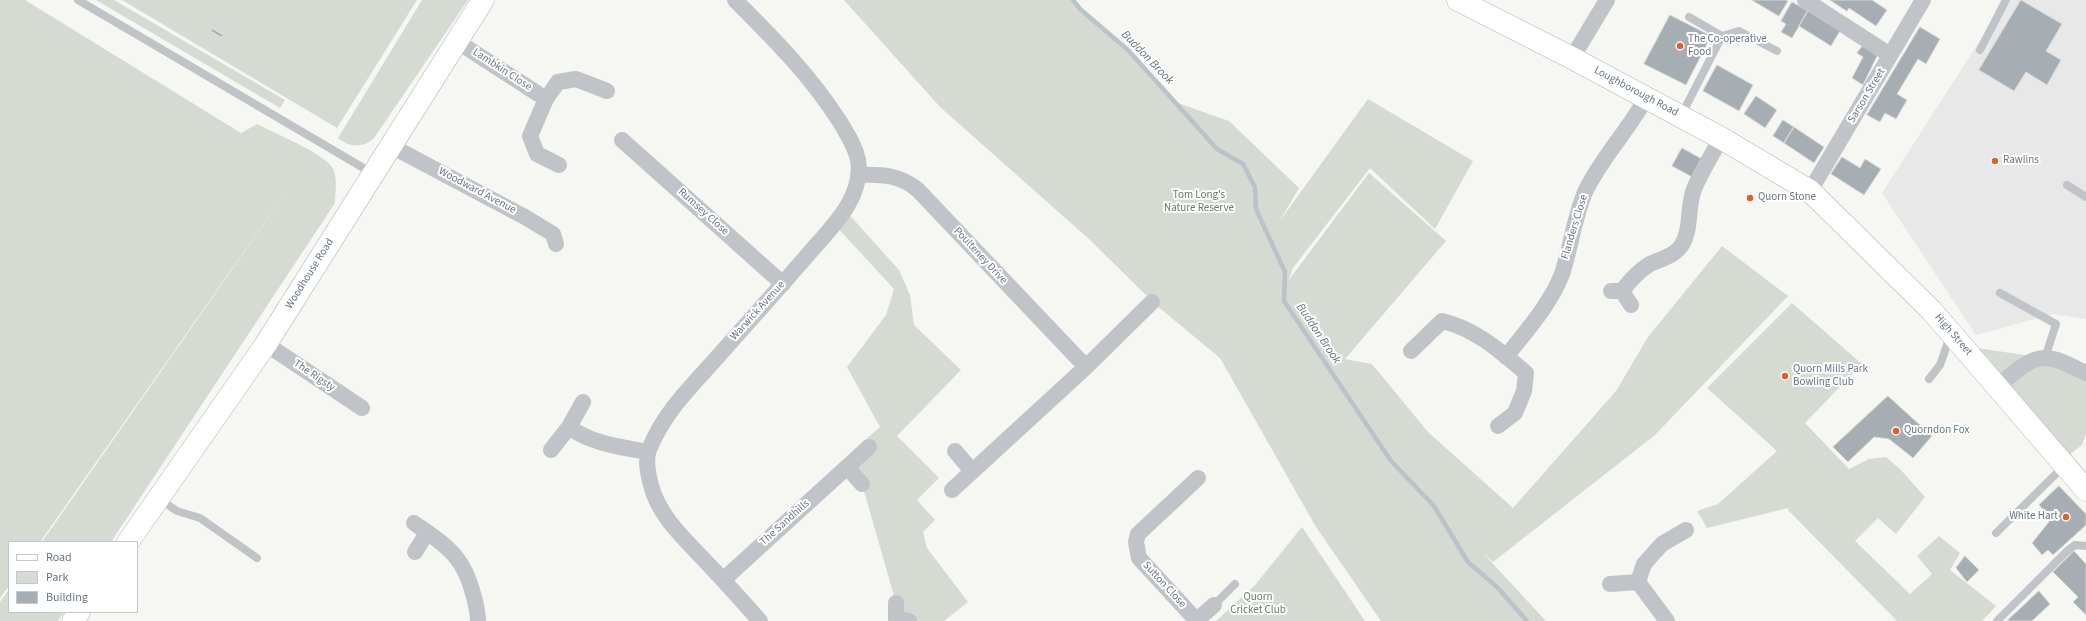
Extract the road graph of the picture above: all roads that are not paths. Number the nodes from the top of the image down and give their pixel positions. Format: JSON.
{"nodes":[{"id":1,"x":78,"y":0,"type":"edge"},
{"id":2,"x":483,"y":0,"type":"edge"},
{"id":3,"x":736,"y":0,"type":"edge"},
{"id":4,"x":1458,"y":0,"type":"edge"},
{"id":5,"x":1607,"y":0,"type":"edge"},
{"id":6,"x":1805,"y":0,"type":"edge"},
{"id":7,"x":1923,"y":0,"type":"edge"},
{"id":8,"x":2006,"y":0,"type":"edge"},
{"id":9,"x":1688,"y":17,"type":"dead end"},
{"id":10,"x":1722,"y":36,"type":"junction"},
{"id":11,"x":458,"y":42,"type":"junction"},
{"id":12,"x":1980,"y":50,"type":"dead end"},
{"id":13,"x":1777,"y":51,"type":"dead end"},
{"id":14,"x":1890,"y":56,"type":"junction"},
{"id":15,"x":1572,"y":58,"type":"junction"},
{"id":16,"x":607,"y":92,"type":"dead end"},
{"id":17,"x":1646,"y":98,"type":"junction"},
{"id":18,"x":546,"y":99,"type":"junction"},
{"id":19,"x":1681,"y":116,"type":"junction"},
{"id":20,"x":1721,"y":138,"type":"junction"},
{"id":21,"x":622,"y":140,"type":"dead end"},
{"id":22,"x":391,"y":146,"type":"junction"},
{"id":23,"x":559,"y":166,"type":"dead end"},
{"id":24,"x":373,"y":174,"type":"junction"},
{"id":25,"x":859,"y":176,"type":"junction"},
{"id":26,"x":2067,"y":185,"type":"dead end"},
{"id":27,"x":1810,"y":191,"type":"junction"},
{"id":28,"x":2086,"y":197,"type":"edge"},
{"id":29,"x":556,"y":244,"type":"dead end"},
{"id":30,"x":783,"y":284,"type":"junction"},
{"id":31,"x":2000,"y":293,"type":"dead end"},
{"id":32,"x":1152,"y":302,"type":"dead end"},
{"id":33,"x":1631,"y":305,"type":"dead end"},
{"id":34,"x":1951,"y":334,"type":"junction"},
{"id":35,"x":266,"y":344,"type":"junction"},
{"id":36,"x":1411,"y":351,"type":"dead end"},
{"id":37,"x":1506,"y":357,"type":"junction"},
{"id":38,"x":2045,"y":358,"type":"junction"},
{"id":39,"x":1086,"y":367,"type":"junction"},
{"id":40,"x":2086,"y":373,"type":"edge"},
{"id":41,"x":1929,"y":379,"type":"dead end"},
{"id":42,"x":1998,"y":386,"type":"junction"},
{"id":43,"x":582,"y":402,"type":"dead end"},
{"id":44,"x":362,"y":408,"type":"dead end"},
{"id":45,"x":1498,"y":426,"type":"dead end"},
{"id":46,"x":569,"y":427,"type":"junction"},
{"id":47,"x":869,"y":447,"type":"dead end"},
{"id":48,"x":552,"y":450,"type":"dead end"},
{"id":49,"x":955,"y":451,"type":"dead end"},
{"id":50,"x":648,"y":452,"type":"junction"},
{"id":51,"x":2065,"y":465,"type":"junction"},
{"id":52,"x":847,"y":467,"type":"junction"},
{"id":53,"x":972,"y":471,"type":"junction"},
{"id":54,"x":1198,"y":478,"type":"dead end"},
{"id":55,"x":862,"y":484,"type":"dead end"},
{"id":56,"x":952,"y":490,"type":"dead end"},
{"id":57,"x":2086,"y":490,"type":"edge"},
{"id":58,"x":159,"y":499,"type":"junction"},
{"id":59,"x":414,"y":523,"type":"dead end"},
{"id":60,"x":1686,"y":530,"type":"dead end"},
{"id":61,"x":428,"y":533,"type":"junction"},
{"id":62,"x":1996,"y":533,"type":"dead end"},
{"id":63,"x":129,"y":541,"type":"edge"},
{"id":64,"x":2086,"y":546,"type":"edge"},
{"id":65,"x":415,"y":552,"type":"dead end"},
{"id":66,"x":257,"y":558,"type":"dead end"},
{"id":67,"x":723,"y":580,"type":"junction"},
{"id":68,"x":1638,"y":582,"type":"junction"},
{"id":69,"x":1235,"y":584,"type":"dead end"},
{"id":70,"x":1610,"y":584,"type":"dead end"},
{"id":71,"x":1214,"y":604,"type":"joint"},
{"id":72,"x":478,"y":621,"type":"edge"},
{"id":73,"x":760,"y":621,"type":"edge"},
{"id":74,"x":1196,"y":621,"type":"edge"},
{"id":75,"x":1667,"y":621,"type":"edge"},
{"id":76,"x":1997,"y":621,"type":"edge"}],
"edges":[{"from":1,"to":24,"type":"lane"},
{"from":2,"to":11,"type":"street","name":"Woodhouse Road"},
{"from":3,"to":25,"type":"street","name":"Warwick Avenue"},
{"from":4,"to":15,"type":"street","name":"Loughborough Road"},
{"from":5,"to":15,"type":"street"},
{"from":6,"to":14,"type":"street"},
{"from":7,"to":14,"type":"street","name":"Sarson Street"},
{"from":8,"to":12,"type":"lane"},
{"from":9,"to":10,"type":"lane"},
{"from":10,"to":13,"type":"lane"},
{"from":10,"to":19,"type":"lane"},
{"from":11,"to":18,"type":"street","name":"Lambkin Close"},
{"from":11,"to":22,"type":"street","name":"Woodhouse Road"},
{"from":14,"to":27,"type":"street","name":"Sarson Street"},
{"from":15,"to":17,"type":"street","name":"Loughborough Road"},
{"from":16,"to":18,"type":"street"},
{"from":17,"to":19,"type":"street","name":"Loughborough Road"},
{"from":17,"to":37,"type":"street","name":"Flanders Close"},
{"from":18,"to":23,"type":"street"},
{"from":19,"to":20,"type":"street","name":"Loughborough Road"},
{"from":20,"to":27,"type":"street","name":"Loughborough Road"},
{"from":20,"to":33,"type":"street"},
{"from":21,"to":30,"type":"street","name":"Rumsey Close"},
{"from":22,"to":24,"type":"street","name":"Woodhouse Road"},
{"from":22,"to":29,"type":"street","name":"Woodward Avenue"},
{"from":24,"to":35,"type":"street","name":"Woodhouse Road"},
{"from":25,"to":30,"type":"street","name":"Warwick Avenue"},
{"from":25,"to":39,"type":"street","name":"Poulteney Drive"},
{"from":26,"to":28,"type":"lane"},
{"from":27,"to":34,"type":"street","name":"High Street"},
{"from":30,"to":50,"type":"street","name":"Warwick Avenue"},
{"from":31,"to":38,"type":"lane"},
{"from":32,"to":39,"type":"street"},
{"from":34,"to":41,"type":"lane"},
{"from":34,"to":42,"type":"street","name":"High Street"},
{"from":35,"to":44,"type":"street","name":"The Rigsty"},
{"from":35,"to":58,"type":"street","name":"Woodhouse Road"},
{"from":36,"to":37,"type":"street"},
{"from":37,"to":45,"type":"street"},
{"from":38,"to":40,"type":"street"},
{"from":38,"to":42,"type":"street"},
{"from":39,"to":53,"type":"street"},
{"from":42,"to":51,"type":"street","name":"High Street"},
{"from":43,"to":46,"type":"street"},
{"from":46,"to":48,"type":"street"},
{"from":46,"to":50,"type":"street"},
{"from":47,"to":52,"type":"street","name":"The Sandhills"},
{"from":49,"to":53,"type":"street"},
{"from":50,"to":67,"type":"street","name":"Warwick Avenue"},
{"from":51,"to":57,"type":"street","name":"High Street"},
{"from":51,"to":62,"type":"lane"},
{"from":52,"to":55,"type":"street"},
{"from":52,"to":67,"type":"street","name":"The Sandhills"},
{"from":53,"to":56,"type":"street"},
{"from":54,"to":74,"type":"street","name":"Sutton Close"},
{"from":58,"to":63,"type":"street","name":"Woodhouse Road"},
{"from":58,"to":66,"type":"lane"},
{"from":59,"to":61,"type":"street"},
{"from":60,"to":68,"type":"street"},
{"from":61,"to":65,"type":"street"},
{"from":61,"to":72,"type":"street"},
{"from":64,"to":76,"type":"lane"},
{"from":67,"to":73,"type":"street","name":"Warwick Avenue"},
{"from":68,"to":70,"type":"street"},
{"from":68,"to":75,"type":"street"},
{"from":69,"to":71,"type":"lane"},
{"from":71,"to":74,"type":"street","name":"Sutton Close"}]}
